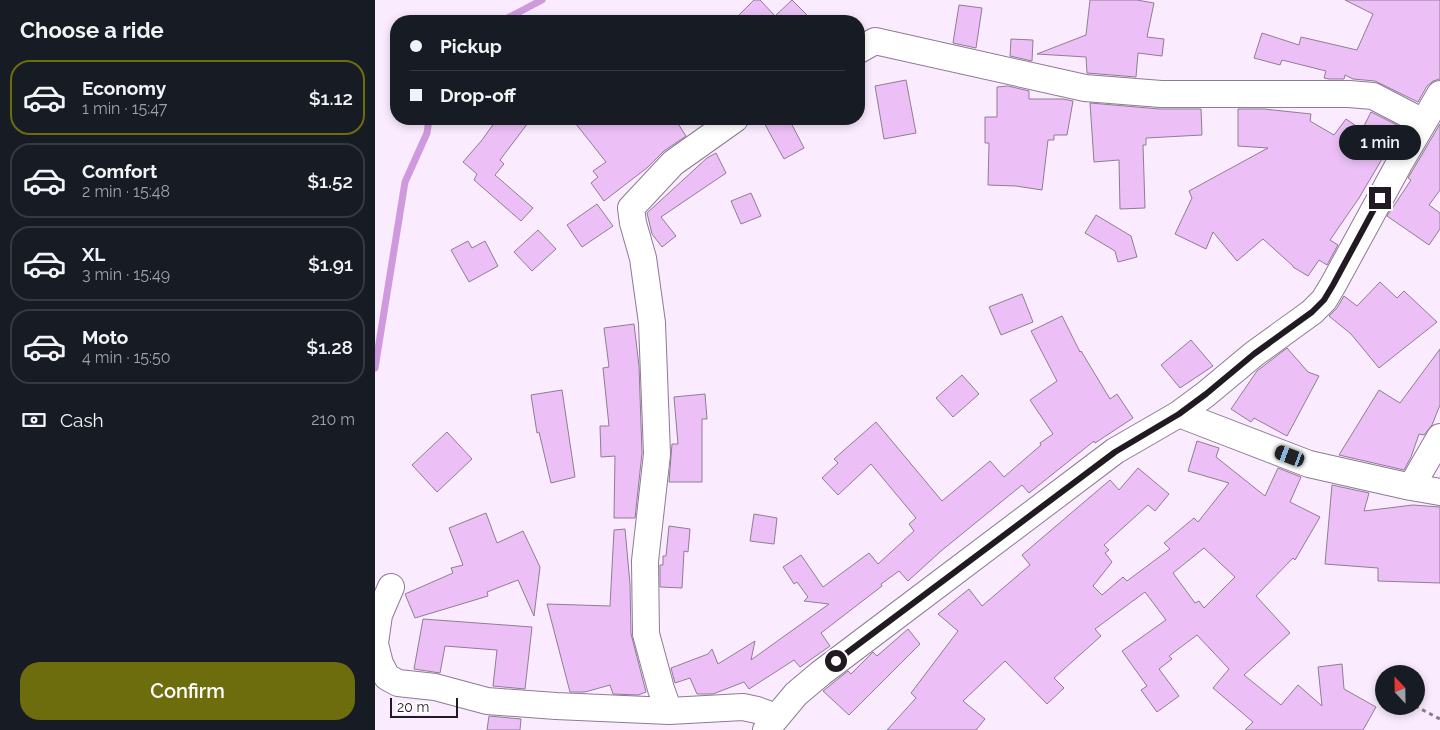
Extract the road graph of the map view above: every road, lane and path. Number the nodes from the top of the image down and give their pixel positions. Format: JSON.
{"nodes":[{"id":1,"x":865,"y":47,"type":"edge"},
{"id":2,"x":1440,"y":94,"type":"edge"},
{"id":3,"x":1423,"y":122,"type":"junction"},
{"id":4,"x":727,"y":125,"type":"edge"},
{"id":5,"x":1179,"y":414,"type":"junction"},
{"id":6,"x":1440,"y":437,"type":"edge"},
{"id":7,"x":1411,"y":487,"type":"junction"},
{"id":8,"x":1440,"y":492,"type":"edge"},
{"id":9,"x":391,"y":587,"type":"dead end"},
{"id":10,"x":375,"y":644,"type":"edge"},
{"id":11,"x":669,"y":711,"type":"junction"},
{"id":12,"x":1425,"y":711,"type":"edge"},
{"id":13,"x":1440,"y":719,"type":"edge"},
{"id":14,"x":771,"y":724,"type":"edge"}],
"edges":[{"from":1,"to":3,"type":"street"},
{"from":2,"to":3,"type":"street"},
{"from":3,"to":5,"type":"street"},
{"from":4,"to":11,"type":"street"},
{"from":5,"to":7,"type":"street"},
{"from":5,"to":14,"type":"street"},
{"from":6,"to":7,"type":"street"},
{"from":7,"to":8,"type":"street"},
{"from":9,"to":10,"type":"street"},
{"from":10,"to":11,"type":"street"},
{"from":11,"to":14,"type":"street"},
{"from":12,"to":13,"type":"path"}]}
